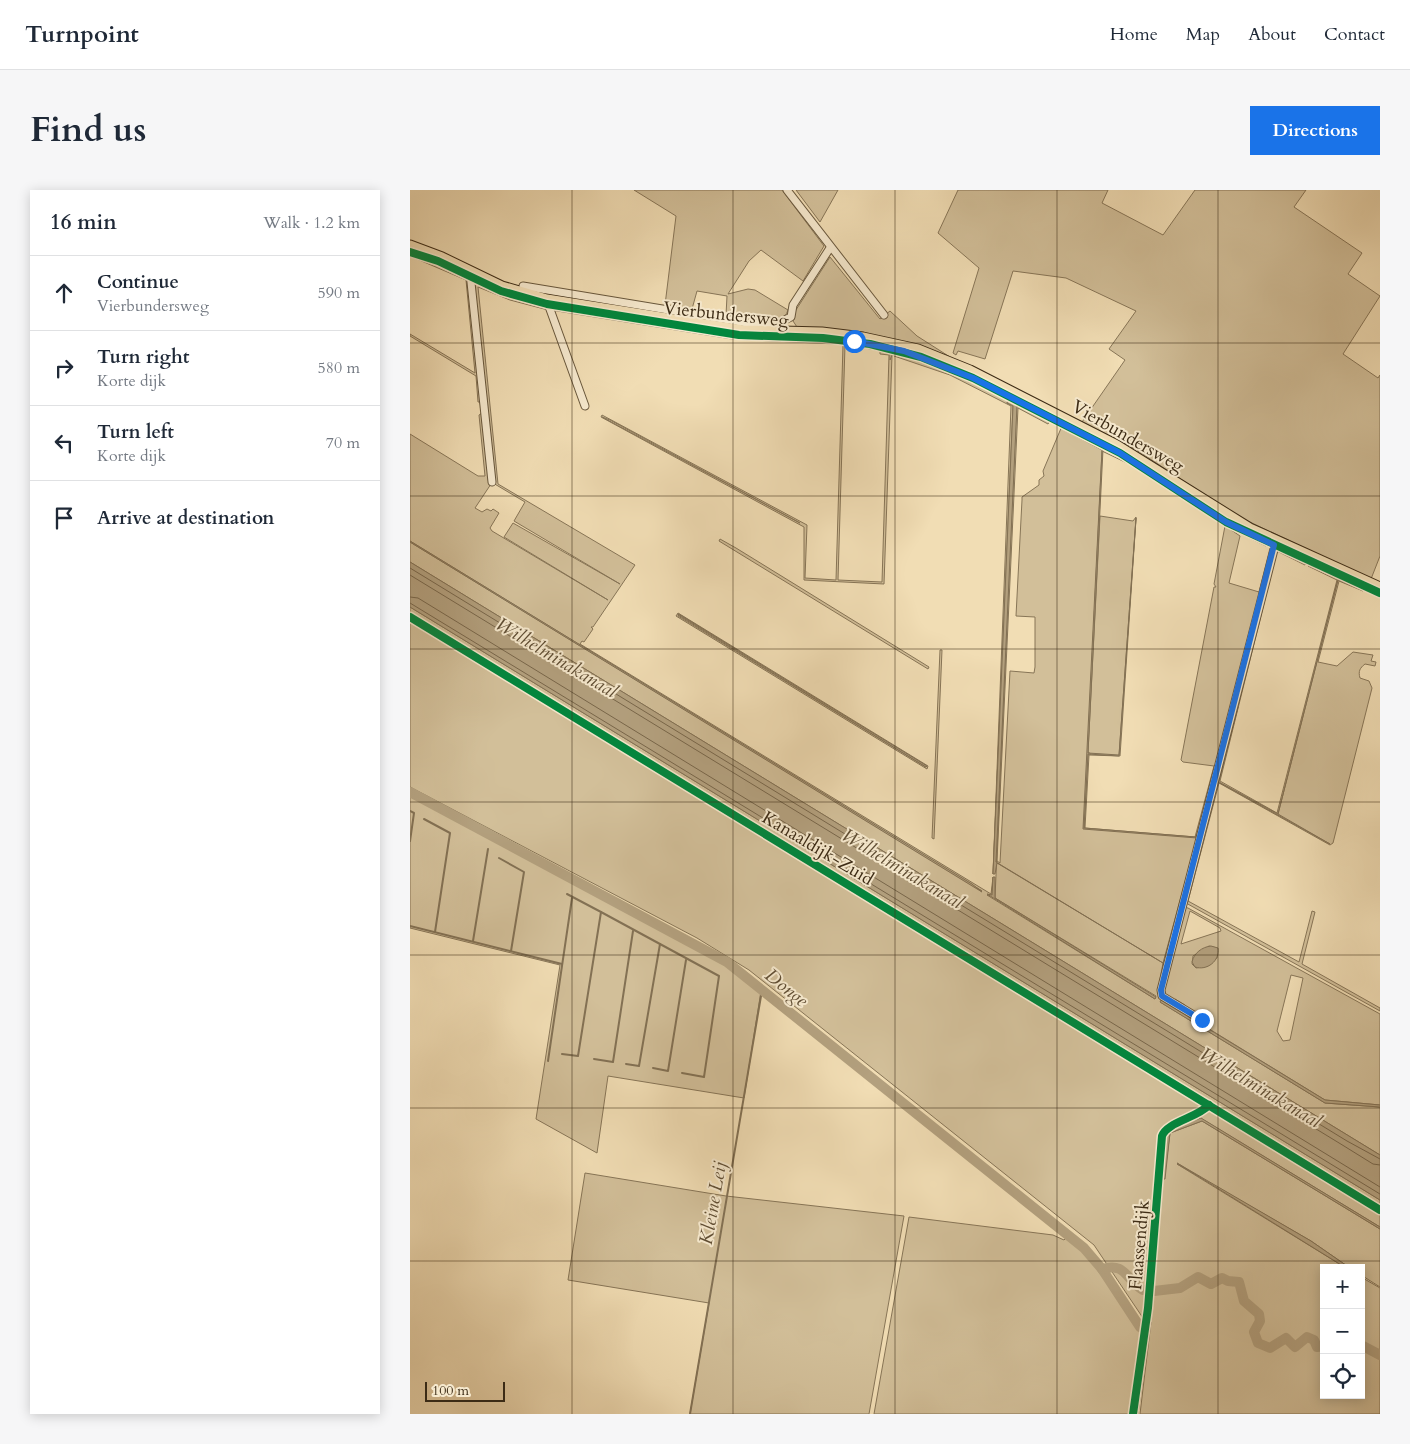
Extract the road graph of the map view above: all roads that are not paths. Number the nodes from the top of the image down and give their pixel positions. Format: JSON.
{"nodes":[{"id":1,"x":787,"y":190,"type":"edge"},
{"id":2,"x":410,"y":246,"type":"edge"},
{"id":3,"x":830,"y":248,"type":"junction"},
{"id":4,"x":410,"y":252,"type":"edge"},
{"id":5,"x":470,"y":274,"type":"junction"},
{"id":6,"x":524,"y":286,"type":"dead end"},
{"id":7,"x":547,"y":298,"type":"junction"},
{"id":8,"x":884,"y":315,"type":"dead end"},
{"id":9,"x":585,"y":406,"type":"dead end"},
{"id":10,"x":492,"y":482,"type":"dead end"},
{"id":11,"x":1276,"y":543,"type":"junction"},
{"id":12,"x":1380,"y":587,"type":"edge"},
{"id":13,"x":1380,"y":593,"type":"edge"},
{"id":14,"x":1202,"y":1020,"type":"dead end"},
{"id":15,"x":1209,"y":1105,"type":"dead end"},
{"id":16,"x":1133,"y":1414,"type":"edge"}],
"edges":[{"from":1,"to":3,"type":"street"},
{"from":2,"to":5,"type":"main road","name":"Vierbundersweg"},
{"from":3,"to":7,"type":"street","name":"Vierbundersweg"},
{"from":3,"to":8,"type":"street"},
{"from":4,"to":5,"type":"street","name":"Vierbundersweg"},
{"from":5,"to":7,"type":"main road","name":"Vierbundersweg"},
{"from":5,"to":10,"type":"street"},
{"from":6,"to":7,"type":"street","name":"Vierbundersweg"},
{"from":7,"to":9,"type":"street"},
{"from":7,"to":11,"type":"main road","name":"Vierbundersweg"},
{"from":11,"to":12,"type":"main road","name":"Vierbundersweg"},
{"from":11,"to":13,"type":"street","name":"Vierbundersweg"},
{"from":11,"to":14,"type":"street"},
{"from":15,"to":16,"type":"street","name":"Flaassendijk"}]}
